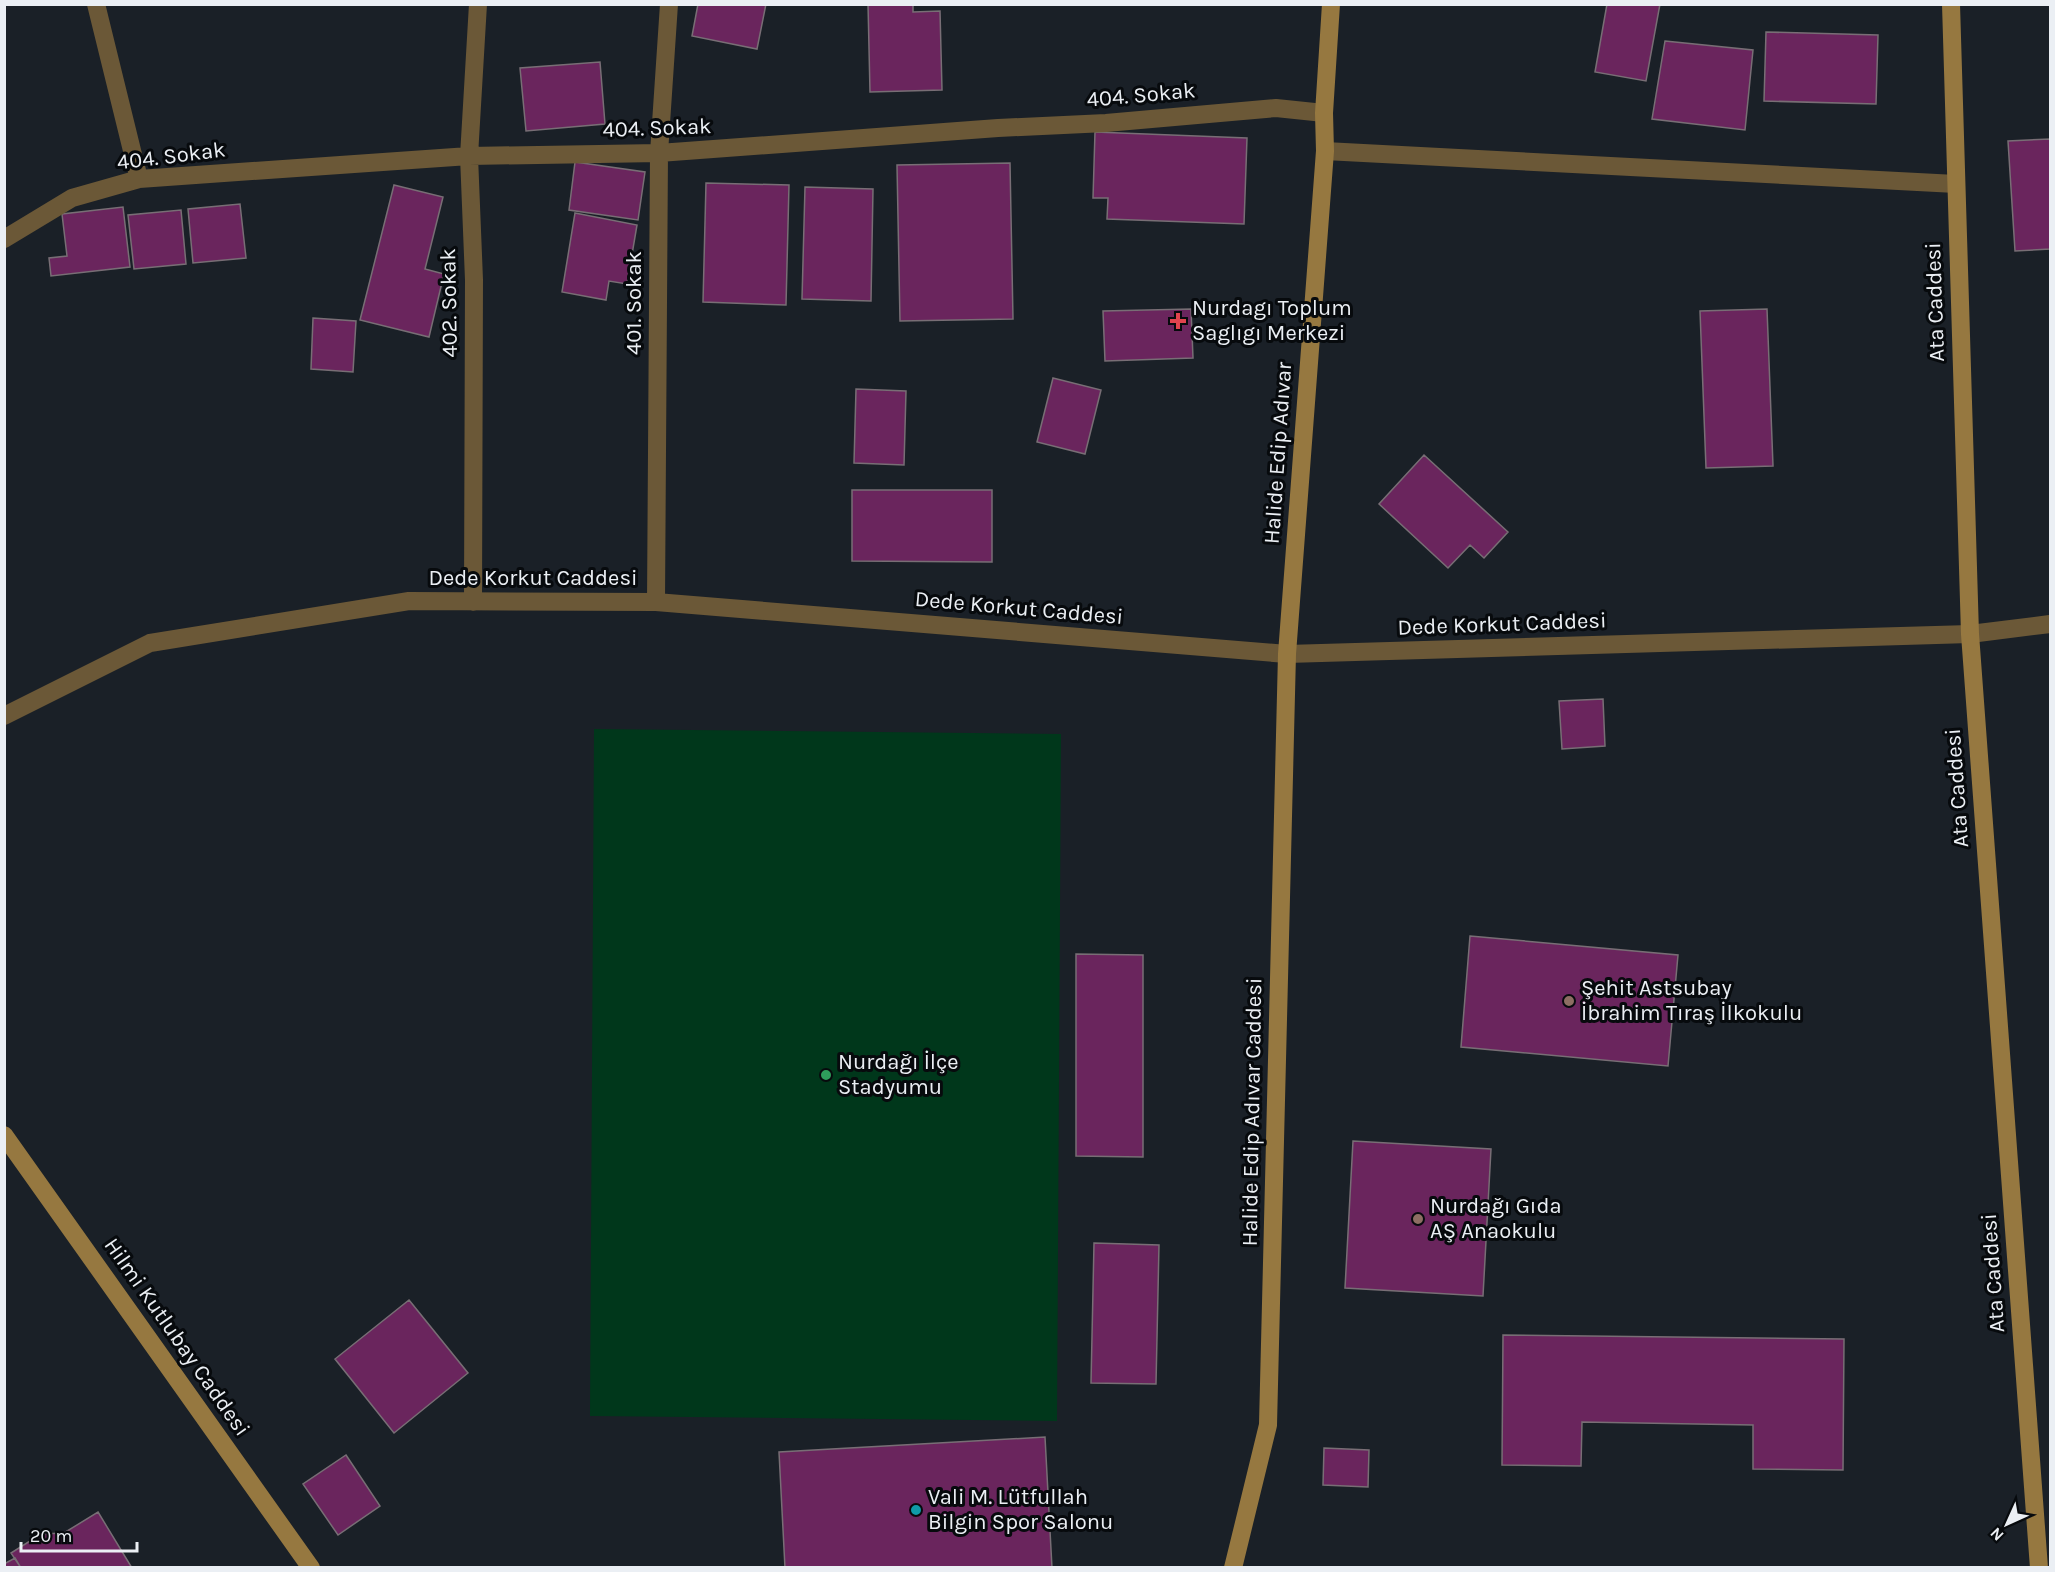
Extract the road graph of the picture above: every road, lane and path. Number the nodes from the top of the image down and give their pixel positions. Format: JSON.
{"nodes":[{"id":1,"x":96,"y":4,"type":"edge"},
{"id":2,"x":478,"y":4,"type":"edge"},
{"id":3,"x":669,"y":4,"type":"edge"},
{"id":4,"x":1331,"y":4,"type":"edge"},
{"id":5,"x":1951,"y":4,"type":"edge"},
{"id":6,"x":1324,"y":113,"type":"junction"},
{"id":7,"x":1325,"y":152,"type":"junction"},
{"id":8,"x":659,"y":153,"type":"junction"},
{"id":9,"x":469,"y":156,"type":"junction"},
{"id":10,"x":139,"y":179,"type":"junction"},
{"id":11,"x":1956,"y":184,"type":"junction"},
{"id":12,"x":4,"y":239,"type":"edge"},
{"id":13,"x":473,"y":602,"type":"junction"},
{"id":14,"x":656,"y":602,"type":"junction"},
{"id":15,"x":2050,"y":624,"type":"edge"},
{"id":16,"x":1970,"y":634,"type":"junction"},
{"id":17,"x":1287,"y":654,"type":"junction"},
{"id":18,"x":4,"y":716,"type":"edge"},
{"id":19,"x":4,"y":1135,"type":"edge"},
{"id":20,"x":311,"y":1568,"type":"edge"},
{"id":21,"x":1233,"y":1568,"type":"edge"},
{"id":22,"x":2039,"y":1568,"type":"edge"}],
"edges":[{"from":1,"to":10,"type":"street"},
{"from":2,"to":9,"type":"street","name":"402. Sokak"},
{"from":3,"to":8,"type":"street","name":"401. Sokak"},
{"from":4,"to":6,"type":"street","name":"Halide Edip Adıvar"},
{"from":5,"to":11,"type":"street","name":"Ata Caddesi"},
{"from":6,"to":7,"type":"street","name":"Halide Edip Adıvar"},
{"from":6,"to":8,"type":"street","name":"404. Sokak"},
{"from":7,"to":11,"type":"street"},
{"from":7,"to":17,"type":"street","name":"Halide Edip Adıvar"},
{"from":8,"to":9,"type":"street","name":"404. Sokak"},
{"from":8,"to":14,"type":"street","name":"401. Sokak"},
{"from":9,"to":10,"type":"street","name":"404. Sokak"},
{"from":9,"to":13,"type":"street","name":"402. Sokak"},
{"from":10,"to":12,"type":"street","name":"404. Sokak"},
{"from":11,"to":16,"type":"street","name":"Ata Caddesi"},
{"from":13,"to":14,"type":"street","name":"Dede Korkut Caddesi"},
{"from":13,"to":18,"type":"street","name":"Dede Korkut Caddesi"},
{"from":14,"to":17,"type":"street","name":"Dede Korkut Caddesi"},
{"from":15,"to":16,"type":"street","name":"Dede Korkut Caddesi"},
{"from":16,"to":17,"type":"street","name":"Dede Korkut Caddesi"},
{"from":16,"to":22,"type":"street","name":"Ata Caddesi"},
{"from":17,"to":21,"type":"street","name":"Halide Edip Adıvar Caddesi"},
{"from":19,"to":20,"type":"street","name":"Hilmi Kutlubay Caddesi"}]}
